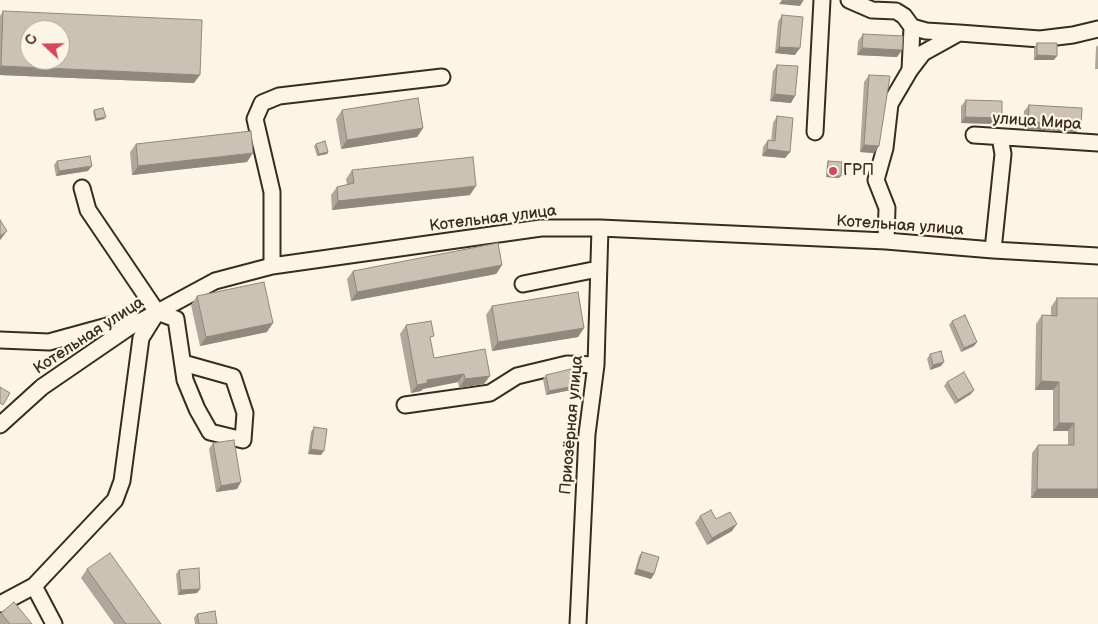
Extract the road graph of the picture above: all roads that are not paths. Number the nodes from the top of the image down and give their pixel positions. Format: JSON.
{"nodes":[{"id":1,"x":822,"y":0,"type":"edge"},
{"id":2,"x":849,"y":0,"type":"edge"},
{"id":3,"x":912,"y":27,"type":"junction"},
{"id":4,"x":1098,"y":29,"type":"edge"},
{"id":5,"x":960,"y":33,"type":"junction"},
{"id":6,"x":910,"y":70,"type":"junction"},
{"id":7,"x":442,"y":77,"type":"dead end"},
{"id":8,"x":815,"y":132,"type":"dead end"},
{"id":9,"x":974,"y":136,"type":"dead end"},
{"id":10,"x":1000,"y":137,"type":"junction"},
{"id":11,"x":1098,"y":143,"type":"edge"},
{"id":12,"x":82,"y":188,"type":"dead end"},
{"id":13,"x":600,"y":228,"type":"junction"},
{"id":14,"x":886,"y":241,"type":"junction"},
{"id":15,"x":993,"y":250,"type":"junction"},
{"id":16,"x":1098,"y":256,"type":"edge"},
{"id":17,"x":272,"y":266,"type":"junction"},
{"id":18,"x":598,"y":269,"type":"junction"},
{"id":19,"x":523,"y":284,"type":"dead end"},
{"id":20,"x":156,"y":312,"type":"junction"},
{"id":21,"x":0,"y":340,"type":"edge"},
{"id":22,"x":183,"y":363,"type":"junction"},
{"id":23,"x":596,"y":365,"type":"junction"},
{"id":24,"x":405,"y":405,"type":"dead end"},
{"id":25,"x":0,"y":425,"type":"edge"},
{"id":26,"x":34,"y":586,"type":"junction"},
{"id":27,"x":0,"y":604,"type":"edge"},
{"id":28,"x":54,"y":624,"type":"edge"},
{"id":29,"x":578,"y":624,"type":"edge"}],
"edges":[{"from":1,"to":8,"type":"street"},
{"from":2,"to":3,"type":"street"},
{"from":3,"to":5,"type":"street"},
{"from":3,"to":6,"type":"street"},
{"from":4,"to":5,"type":"street"},
{"from":5,"to":6,"type":"street"},
{"from":6,"to":14,"type":"street"},
{"from":7,"to":17,"type":"street"},
{"from":9,"to":10,"type":"street","name":"улица Мира"},
{"from":10,"to":11,"type":"street","name":"улица Мира"},
{"from":10,"to":15,"type":"street"},
{"from":12,"to":20,"type":"street"},
{"from":13,"to":14,"type":"street","name":"Котельная улица"},
{"from":13,"to":17,"type":"street","name":"Котельная улица"},
{"from":13,"to":18,"type":"street","name":"Приозёрная улица"},
{"from":14,"to":15,"type":"street","name":"Котельная улица"},
{"from":15,"to":16,"type":"street","name":"Котельная улица"},
{"from":17,"to":20,"type":"street","name":"Котельная улица"},
{"from":18,"to":19,"type":"street"},
{"from":18,"to":23,"type":"street","name":"Приозёрная улица"},
{"from":20,"to":21,"type":"street"},
{"from":20,"to":22,"type":"street"},
{"from":20,"to":25,"type":"street","name":"Котельная улица"},
{"from":20,"to":26,"type":"street"},
{"from":22,"to":22,"type":"street"},
{"from":23,"to":24,"type":"street"},
{"from":23,"to":29,"type":"street","name":"Приозёрная улица"},
{"from":26,"to":27,"type":"street"},
{"from":26,"to":28,"type":"street"}]}
